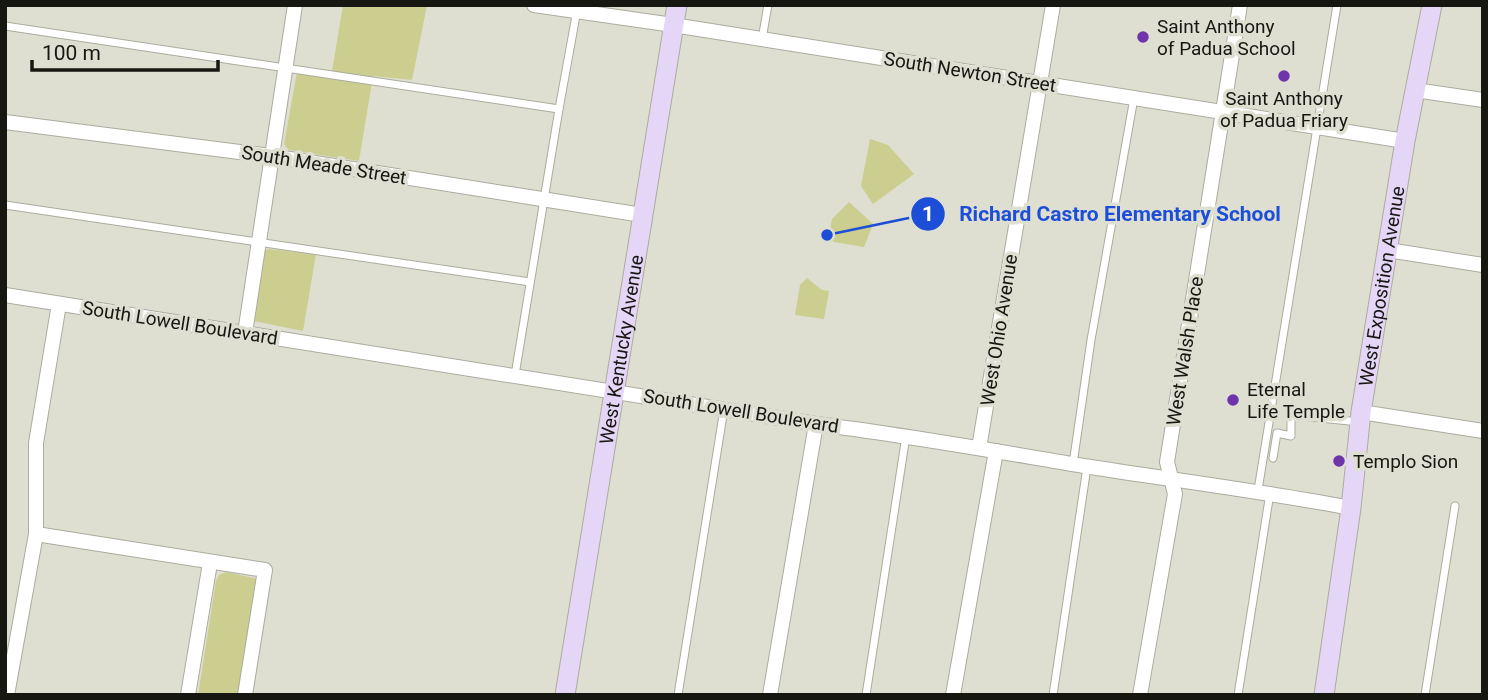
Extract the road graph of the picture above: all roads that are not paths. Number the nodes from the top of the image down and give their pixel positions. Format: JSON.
{"nodes":[{"id":1,"x":295,"y":5,"type":"edge"},
{"id":2,"x":534,"y":5,"type":"edge"},
{"id":3,"x":768,"y":5,"type":"edge"},
{"id":4,"x":1053,"y":5,"type":"edge"},
{"id":5,"x":1240,"y":5,"type":"edge"},
{"id":6,"x":1337,"y":5,"type":"edge"},
{"id":7,"x":1432,"y":5,"type":"edge"},
{"id":8,"x":578,"y":8,"type":"edge"},
{"id":9,"x":675,"y":15,"type":"edge"},
{"id":10,"x":5,"y":26,"type":"edge"},
{"id":11,"x":762,"y":39,"type":"junction"},
{"id":12,"x":286,"y":68,"type":"junction"},
{"id":13,"x":1040,"y":83,"type":"junction"},
{"id":14,"x":1415,"y":90,"type":"junction"},
{"id":15,"x":1134,"y":98,"type":"junction"},
{"id":16,"x":1483,"y":100,"type":"edge"},
{"id":17,"x":559,"y":109,"type":"junction"},
{"id":18,"x":1222,"y":112,"type":"junction"},
{"id":19,"x":5,"y":122,"type":"edge"},
{"id":20,"x":1318,"y":127,"type":"junction"},
{"id":21,"x":1405,"y":141,"type":"junction"},
{"id":22,"x":271,"y":156,"type":"junction"},
{"id":23,"x":544,"y":200,"type":"junction"},
{"id":24,"x":5,"y":205,"type":"edge"},
{"id":25,"x":642,"y":215,"type":"junction"},
{"id":26,"x":258,"y":243,"type":"junction"},
{"id":27,"x":1388,"y":250,"type":"junction"},
{"id":28,"x":1483,"y":265,"type":"edge"},
{"id":29,"x":530,"y":282,"type":"junction"},
{"id":30,"x":5,"y":295,"type":"edge"},
{"id":31,"x":59,"y":304,"type":"junction"},
{"id":32,"x":245,"y":333,"type":"junction"},
{"id":33,"x":515,"y":375,"type":"junction"},
{"id":34,"x":614,"y":390,"type":"junction"},
{"id":35,"x":724,"y":408,"type":"junction"},
{"id":36,"x":1360,"y":417,"type":"junction"},
{"id":37,"x":816,"y":424,"type":"junction"},
{"id":38,"x":1483,"y":431,"type":"edge"},
{"id":39,"x":906,"y":436,"type":"junction"},
{"id":40,"x":979,"y":448,"type":"junction"},
{"id":41,"x":996,"y":451,"type":"junction"},
{"id":42,"x":1273,"y":458,"type":"dead end"},
{"id":43,"x":1080,"y":465,"type":"junction"},
{"id":44,"x":1172,"y":479,"type":"junction"},
{"id":45,"x":1264,"y":491,"type":"junction"},
{"id":46,"x":1455,"y":506,"type":"dead end"},
{"id":47,"x":1351,"y":508,"type":"junction"},
{"id":48,"x":36,"y":534,"type":"junction"},
{"id":49,"x":210,"y":563,"type":"junction"},
{"id":50,"x":7,"y":695,"type":"edge"},
{"id":51,"x":188,"y":695,"type":"edge"},
{"id":52,"x":245,"y":695,"type":"edge"},
{"id":53,"x":565,"y":695,"type":"edge"},
{"id":54,"x":678,"y":695,"type":"edge"},
{"id":55,"x":769,"y":695,"type":"edge"},
{"id":56,"x":866,"y":695,"type":"edge"},
{"id":57,"x":953,"y":695,"type":"edge"},
{"id":58,"x":1053,"y":695,"type":"edge"},
{"id":59,"x":1140,"y":695,"type":"edge"},
{"id":60,"x":1238,"y":695,"type":"edge"},
{"id":61,"x":1324,"y":695,"type":"edge"},
{"id":62,"x":1425,"y":695,"type":"edge"}],
"edges":[{"from":1,"to":12,"type":"street"},
{"from":2,"to":8,"type":"street","name":"South Newton Street"},
{"from":3,"to":11,"type":"lane"},
{"from":4,"to":13,"type":"street","name":"West Ohio Avenue"},
{"from":5,"to":18,"type":"street","name":"West Walsh Place"},
{"from":6,"to":20,"type":"lane"},
{"from":7,"to":14,"type":"street","name":"West Exposition Avenue"},
{"from":8,"to":9,"type":"street","name":"South Newton Street"},
{"from":8,"to":17,"type":"lane"},
{"from":9,"to":11,"type":"street","name":"South Newton Street"},
{"from":9,"to":25,"type":"street","name":"West Kentucky Avenue"},
{"from":10,"to":12,"type":"lane"},
{"from":11,"to":13,"type":"street","name":"South Newton Street"},
{"from":12,"to":17,"type":"lane"},
{"from":12,"to":22,"type":"street"},
{"from":13,"to":15,"type":"street","name":"South Newton Street"},
{"from":13,"to":40,"type":"street","name":"West Ohio Avenue"},
{"from":14,"to":16,"type":"street"},
{"from":14,"to":21,"type":"street","name":"West Exposition Avenue"},
{"from":15,"to":18,"type":"street","name":"South Newton Street"},
{"from":15,"to":43,"type":"lane"},
{"from":17,"to":23,"type":"lane"},
{"from":18,"to":20,"type":"street","name":"South Newton Street"},
{"from":18,"to":44,"type":"street","name":"West Walsh Place"},
{"from":19,"to":22,"type":"street","name":"South Meade Street"},
{"from":20,"to":21,"type":"street","name":"South Newton Street"},
{"from":20,"to":45,"type":"lane"},
{"from":21,"to":27,"type":"street","name":"West Exposition Avenue"},
{"from":22,"to":23,"type":"street","name":"South Meade Street"},
{"from":22,"to":26,"type":"street"},
{"from":23,"to":25,"type":"street","name":"South Meade Street"},
{"from":23,"to":29,"type":"lane"},
{"from":24,"to":26,"type":"lane"},
{"from":25,"to":34,"type":"street","name":"West Kentucky Avenue"},
{"from":26,"to":29,"type":"lane"},
{"from":26,"to":32,"type":"street"},
{"from":27,"to":28,"type":"street"},
{"from":27,"to":36,"type":"street","name":"West Exposition Avenue"},
{"from":29,"to":33,"type":"lane"},
{"from":30,"to":31,"type":"street","name":"South Lowell Boulevard"},
{"from":31,"to":32,"type":"street","name":"South Lowell Boulevard"},
{"from":31,"to":48,"type":"street"},
{"from":32,"to":33,"type":"street","name":"South Lowell Boulevard"},
{"from":33,"to":34,"type":"street","name":"South Lowell Boulevard"},
{"from":34,"to":35,"type":"street","name":"South Lowell Boulevard"},
{"from":34,"to":53,"type":"street","name":"West Kentucky Avenue"},
{"from":35,"to":37,"type":"street","name":"South Lowell Boulevard"},
{"from":35,"to":54,"type":"lane"},
{"from":36,"to":38,"type":"street"},
{"from":36,"to":42,"type":"lane"},
{"from":36,"to":47,"type":"street","name":"West Exposition Avenue"},
{"from":37,"to":39,"type":"street","name":"South Lowell Boulevard"},
{"from":37,"to":55,"type":"street"},
{"from":39,"to":40,"type":"street","name":"South Lowell Boulevard"},
{"from":39,"to":56,"type":"lane"},
{"from":40,"to":41,"type":"street","name":"South Lowell Boulevard"},
{"from":41,"to":43,"type":"street","name":"South Lowell Boulevard"},
{"from":41,"to":57,"type":"street"},
{"from":43,"to":44,"type":"street","name":"South Lowell Boulevard"},
{"from":43,"to":58,"type":"lane"},
{"from":44,"to":45,"type":"street","name":"South Lowell Boulevard"},
{"from":44,"to":59,"type":"street","name":"West Walsh Place"},
{"from":45,"to":47,"type":"street","name":"South Lowell Boulevard"},
{"from":45,"to":60,"type":"lane"},
{"from":46,"to":62,"type":"lane"},
{"from":47,"to":61,"type":"street","name":"West Exposition Avenue"},
{"from":48,"to":49,"type":"street"},
{"from":48,"to":50,"type":"street"},
{"from":49,"to":51,"type":"street"},
{"from":49,"to":52,"type":"street"}]}
